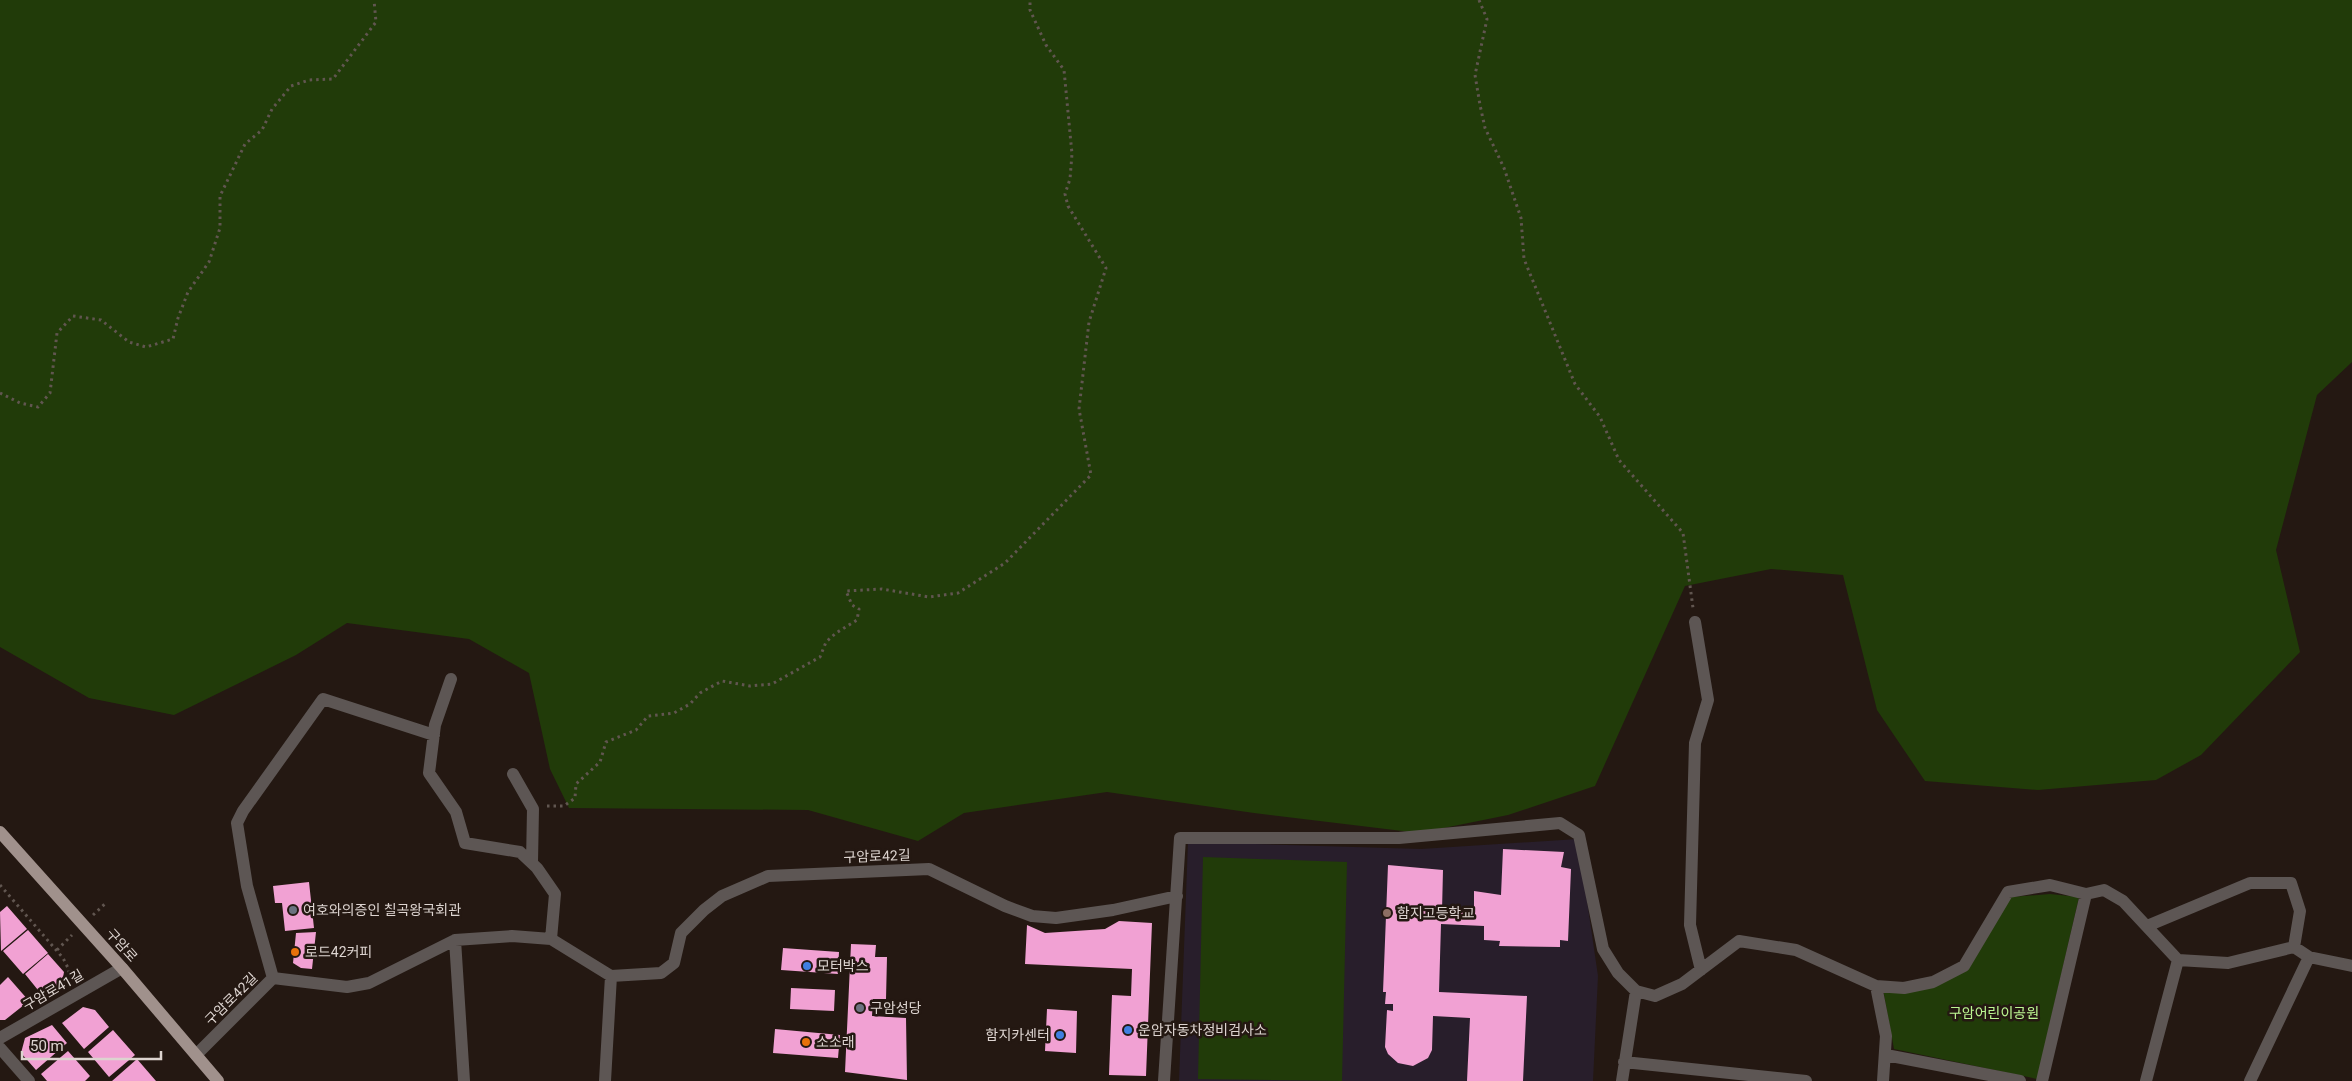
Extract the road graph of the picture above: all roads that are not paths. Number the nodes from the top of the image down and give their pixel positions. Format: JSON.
{"nodes":[{"id":1,"x":1695,"y":622,"type":"road end"},
{"id":2,"x":451,"y":679,"type":"dead end"},
{"id":3,"x":434,"y":735,"type":"junction"},
{"id":4,"x":513,"y":774,"type":"dead end"},
{"id":5,"x":0,"y":832,"type":"edge"},
{"id":6,"x":532,"y":862,"type":"junction"},
{"id":7,"x":2086,"y":894,"type":"junction"},
{"id":8,"x":1177,"y":896,"type":"junction"},
{"id":9,"x":2146,"y":926,"type":"junction"},
{"id":10,"x":550,"y":939,"type":"junction"},
{"id":11,"x":455,"y":940,"type":"junction"},
{"id":12,"x":2294,"y":947,"type":"junction"},
{"id":13,"x":2309,"y":957,"type":"junction"},
{"id":14,"x":2178,"y":960,"type":"junction"},
{"id":15,"x":2352,"y":966,"type":"edge"},
{"id":16,"x":122,"y":968,"type":"junction"},
{"id":17,"x":1701,"y":970,"type":"junction"},
{"id":18,"x":611,"y":976,"type":"junction"},
{"id":19,"x":273,"y":978,"type":"junction"},
{"id":20,"x":1876,"y":986,"type":"junction"},
{"id":21,"x":1636,"y":991,"type":"junction"},
{"id":22,"x":0,"y":1038,"type":"edge"},
{"id":23,"x":0,"y":1048,"type":"edge"},
{"id":24,"x":196,"y":1055,"type":"junction"},
{"id":25,"x":1886,"y":1055,"type":"junction"},
{"id":26,"x":1624,"y":1062,"type":"junction"},
{"id":27,"x":29,"y":1081,"type":"edge"},
{"id":28,"x":218,"y":1081,"type":"edge"},
{"id":29,"x":464,"y":1081,"type":"edge"},
{"id":30,"x":605,"y":1081,"type":"edge"},
{"id":31,"x":1164,"y":1081,"type":"edge"},
{"id":32,"x":1622,"y":1081,"type":"edge"},
{"id":33,"x":1806,"y":1081,"type":"edge"},
{"id":34,"x":1883,"y":1081,"type":"edge"},
{"id":35,"x":2020,"y":1081,"type":"edge"},
{"id":36,"x":2042,"y":1081,"type":"edge"},
{"id":37,"x":2146,"y":1081,"type":"edge"},
{"id":38,"x":2250,"y":1081,"type":"edge"}],
"edges":[{"from":1,"to":17,"type":"street"},
{"from":2,"to":3,"type":"street"},
{"from":3,"to":6,"type":"street"},
{"from":3,"to":19,"type":"street"},
{"from":4,"to":6,"type":"street"},
{"from":5,"to":16,"type":"main road","name":"구암로"},
{"from":6,"to":10,"type":"street"},
{"from":7,"to":9,"type":"street"},
{"from":7,"to":20,"type":"street"},
{"from":7,"to":36,"type":"street"},
{"from":8,"to":18,"type":"street","name":"구암로42길"},
{"from":8,"to":21,"type":"street"},
{"from":8,"to":31,"type":"street"},
{"from":9,"to":12,"type":"street"},
{"from":9,"to":14,"type":"street"},
{"from":10,"to":11,"type":"street","name":"구암로42길"},
{"from":10,"to":18,"type":"street"},
{"from":11,"to":19,"type":"street","name":"구암로42길"},
{"from":11,"to":29,"type":"street"},
{"from":12,"to":13,"type":"street"},
{"from":12,"to":14,"type":"street"},
{"from":13,"to":15,"type":"street"},
{"from":13,"to":38,"type":"street"},
{"from":14,"to":37,"type":"street"},
{"from":16,"to":22,"type":"street","name":"구암로41길"},
{"from":16,"to":24,"type":"main road","name":"구암로"},
{"from":17,"to":20,"type":"street"},
{"from":17,"to":21,"type":"street"},
{"from":18,"to":30,"type":"street"},
{"from":19,"to":24,"type":"street","name":"구암로42길"},
{"from":20,"to":25,"type":"street"},
{"from":21,"to":26,"type":"street"},
{"from":23,"to":27,"type":"street"},
{"from":24,"to":28,"type":"main road","name":"구암로"},
{"from":25,"to":34,"type":"street"},
{"from":25,"to":35,"type":"street"},
{"from":26,"to":32,"type":"street"},
{"from":26,"to":33,"type":"street"}]}
